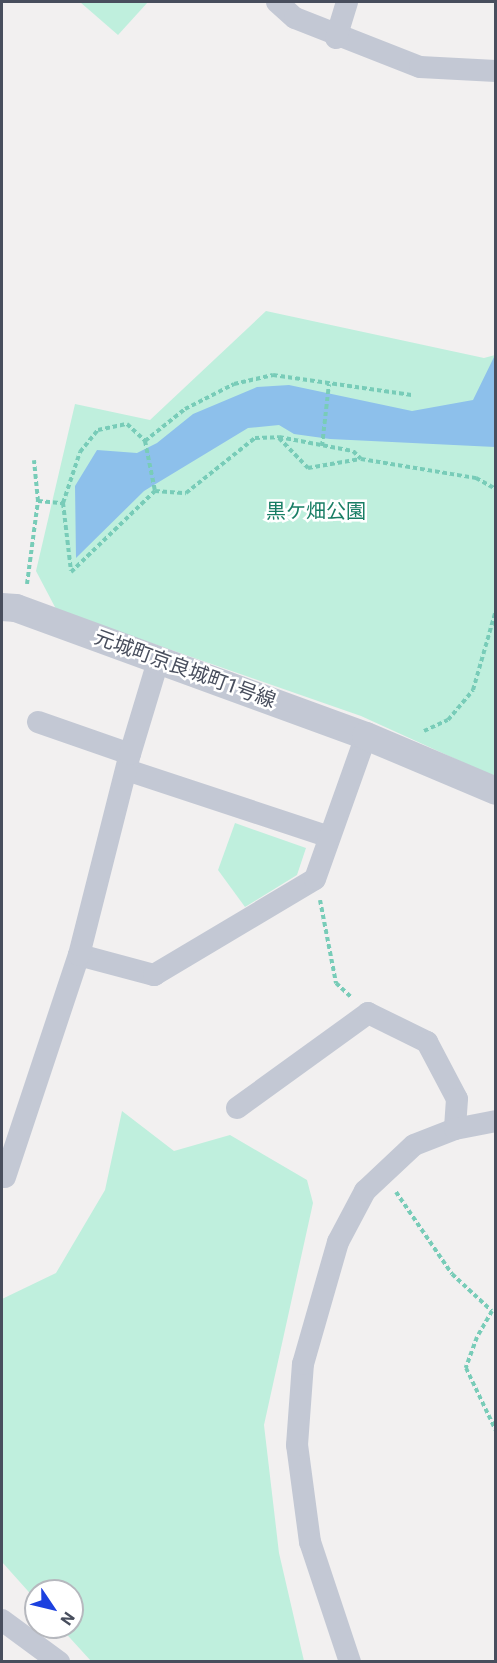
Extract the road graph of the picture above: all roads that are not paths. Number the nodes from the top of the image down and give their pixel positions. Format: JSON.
{"nodes":[{"id":1,"x":277,"y":2,"type":"edge"},
{"id":2,"x":347,"y":2,"type":"edge"},
{"id":3,"x":336,"y":38,"type":"junction"},
{"id":4,"x":495,"y":71,"type":"edge"},
{"id":5,"x":2,"y":607,"type":"edge"},
{"id":6,"x":159,"y":658,"type":"junction"},
{"id":7,"x":38,"y":722,"type":"dead end"},
{"id":8,"x":366,"y":736,"type":"junction"},
{"id":9,"x":129,"y":762,"type":"junction"},
{"id":10,"x":495,"y":791,"type":"edge"},
{"id":11,"x":329,"y":837,"type":"junction"},
{"id":12,"x":79,"y":955,"type":"junction"},
{"id":13,"x":237,"y":1108,"type":"dead end"},
{"id":14,"x":495,"y":1121,"type":"edge"},
{"id":15,"x":454,"y":1129,"type":"junction"},
{"id":16,"x":5,"y":1177,"type":"dead end"},
{"id":17,"x":2,"y":1620,"type":"edge"},
{"id":18,"x":59,"y":1662,"type":"edge"},
{"id":19,"x":350,"y":1662,"type":"edge"}],
"edges":[{"from":1,"to":3,"type":"street"},
{"from":2,"to":3,"type":"street"},
{"from":3,"to":4,"type":"street"},
{"from":5,"to":6,"type":"street","name":"元城町京良城町1号線"},
{"from":6,"to":8,"type":"street","name":"元城町京良城町1号線"},
{"from":6,"to":9,"type":"street"},
{"from":7,"to":9,"type":"street"},
{"from":8,"to":10,"type":"street","name":"元城町京良城町1号線"},
{"from":8,"to":11,"type":"street"},
{"from":9,"to":11,"type":"street"},
{"from":9,"to":12,"type":"street"},
{"from":11,"to":12,"type":"street"},
{"from":12,"to":16,"type":"street"},
{"from":13,"to":15,"type":"street"},
{"from":14,"to":15,"type":"street"},
{"from":15,"to":19,"type":"street"},
{"from":17,"to":18,"type":"street"}]}
